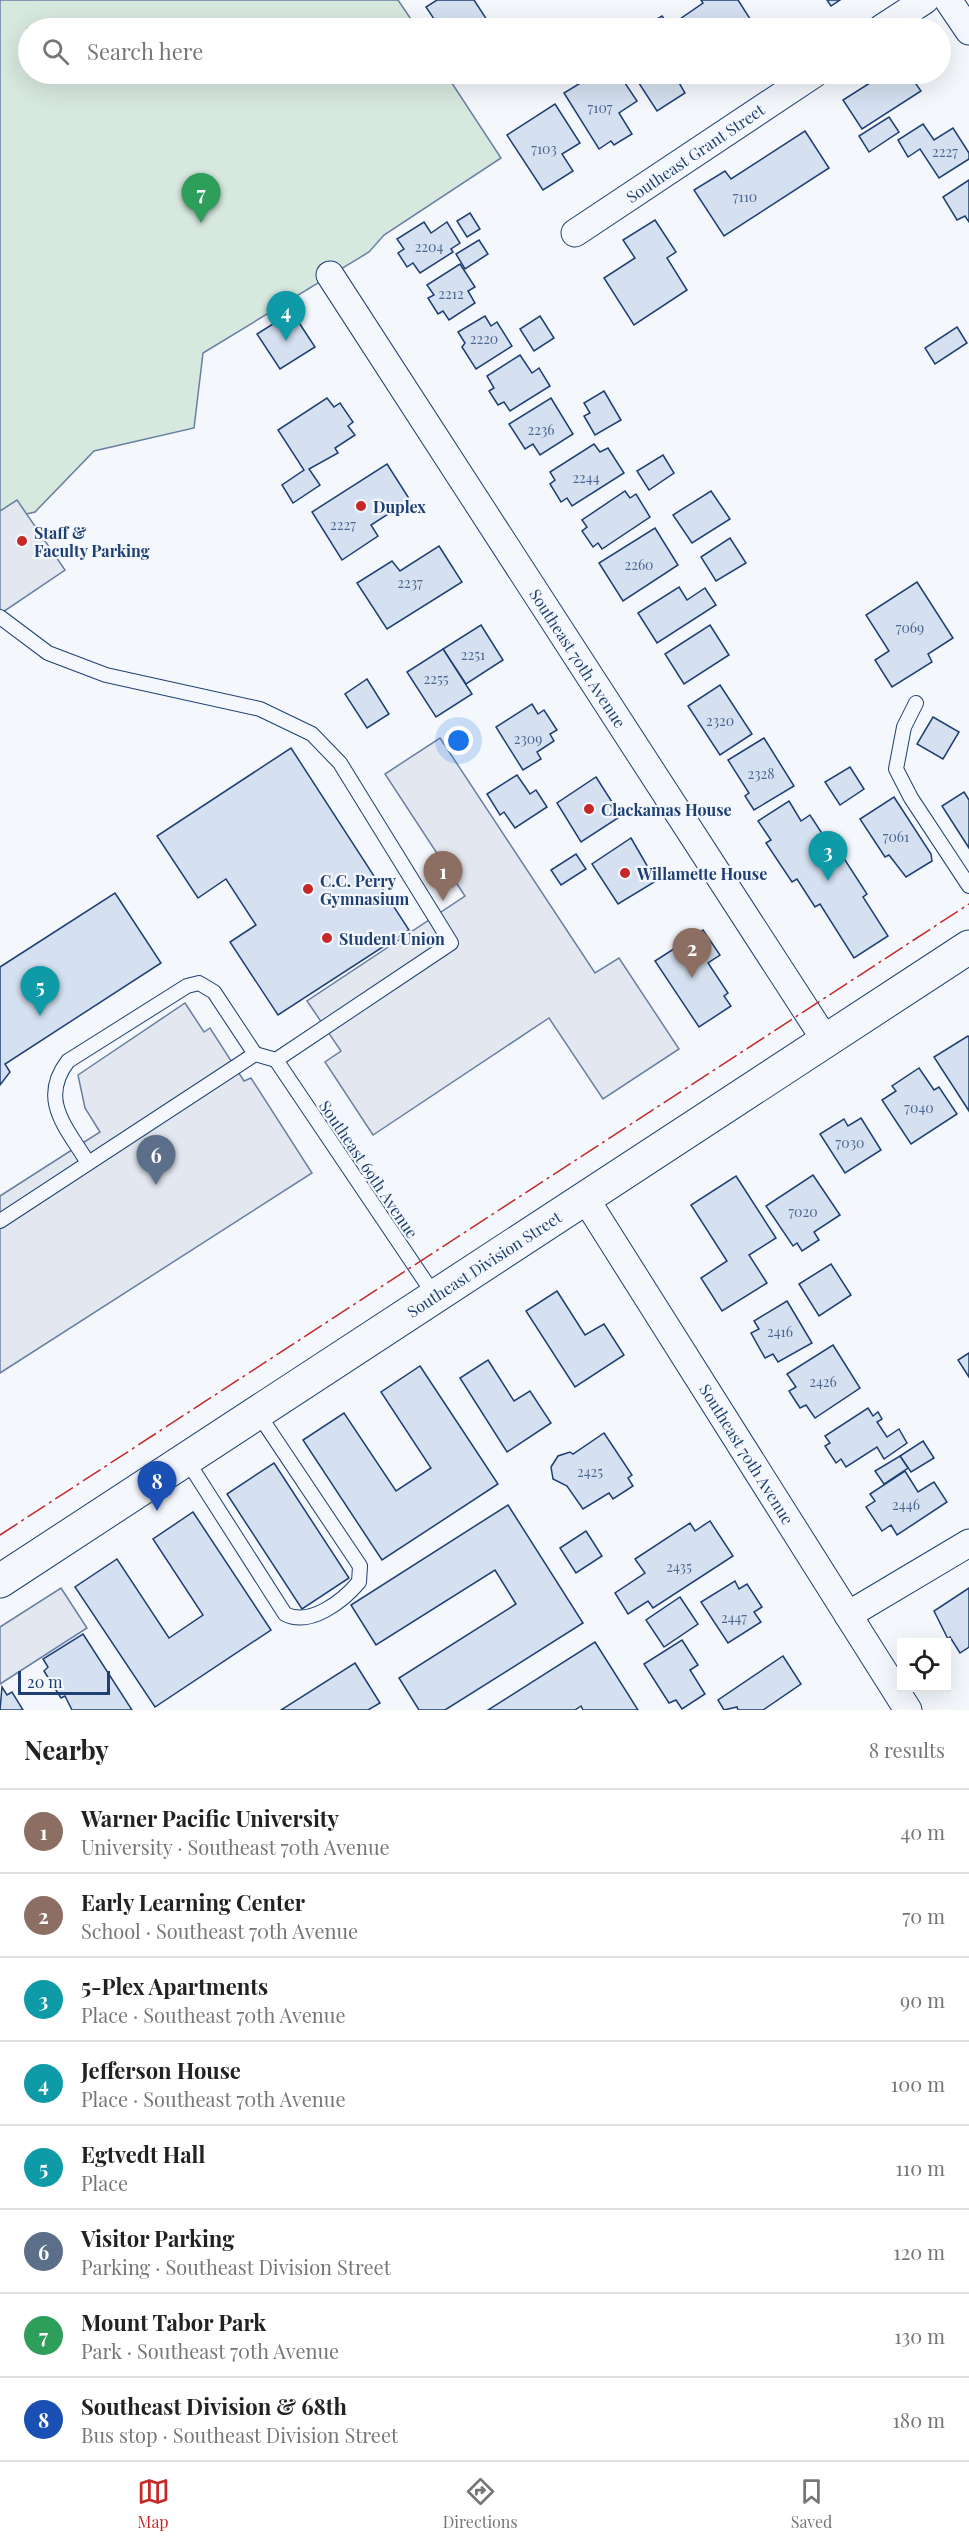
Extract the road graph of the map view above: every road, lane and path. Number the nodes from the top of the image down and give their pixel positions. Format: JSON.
{"nodes":[{"id":1,"x":925,"y":0,"type":"edge"},
{"id":2,"x":948,"y":0,"type":"edge"},
{"id":3,"x":897,"y":18,"type":"edge"},
{"id":4,"x":969,"y":31,"type":"edge"},
{"id":5,"x":799,"y":84,"type":"edge"},
{"id":6,"x":575,"y":232,"type":"dead end"},
{"id":7,"x":330,"y":275,"type":"dead end"},
{"id":8,"x":0,"y":617,"type":"edge"},
{"id":9,"x":916,"y":703,"type":"dead end"},
{"id":10,"x":969,"y":886,"type":"edge"},
{"id":11,"x":969,"y":947,"type":"edge"},
{"id":12,"x":826,"y":1041,"type":"junction"},
{"id":13,"x":255,"y":1054,"type":"junction"},
{"id":14,"x":276,"y":1060,"type":"junction"},
{"id":15,"x":88,"y":1163,"type":"junction"},
{"id":16,"x":585,"y":1198,"type":"junction"},
{"id":17,"x":0,"y":1221,"type":"edge"},
{"id":18,"x":435,"y":1296,"type":"junction"},
{"id":19,"x":257,"y":1412,"type":"junction"},
{"id":20,"x":186,"y":1459,"type":"junction"},
{"id":21,"x":969,"y":1543,"type":"edge"},
{"id":22,"x":0,"y":1581,"type":"edge"},
{"id":23,"x":848,"y":1615,"type":"junction"},
{"id":24,"x":908,"y":1710,"type":"edge"}],
"edges":[{"from":1,"to":3,"type":"street"},
{"from":2,"to":4,"type":"street"},
{"from":5,"to":6,"type":"street","name":"Southeast Grant Street"},
{"from":7,"to":12,"type":"street","name":"Southeast 70th Avenue"},
{"from":8,"to":14,"type":"lane"},
{"from":9,"to":10,"type":"lane"},
{"from":11,"to":12,"type":"main road","name":"Southeast Division Street"},
{"from":12,"to":16,"type":"main road","name":"Southeast Division Street"},
{"from":13,"to":14,"type":"lane"},
{"from":13,"to":15,"type":"lane"},
{"from":13,"to":15,"type":"lane"},
{"from":14,"to":18,"type":"lane","name":"Southeast 69th Avenue"},
{"from":15,"to":17,"type":"lane"},
{"from":16,"to":18,"type":"main road","name":"Southeast Division Street"},
{"from":16,"to":23,"type":"street","name":"Southeast 70th Avenue"},
{"from":18,"to":19,"type":"main road","name":"Southeast Division Street"},
{"from":19,"to":20,"type":"main road","name":"Southeast Division Street"},
{"from":19,"to":20,"type":"lane"},
{"from":20,"to":22,"type":"main road","name":"Southeast Division Street"},
{"from":21,"to":23,"type":"street"},
{"from":23,"to":24,"type":"street","name":"Southeast 70th Avenue"}]}
